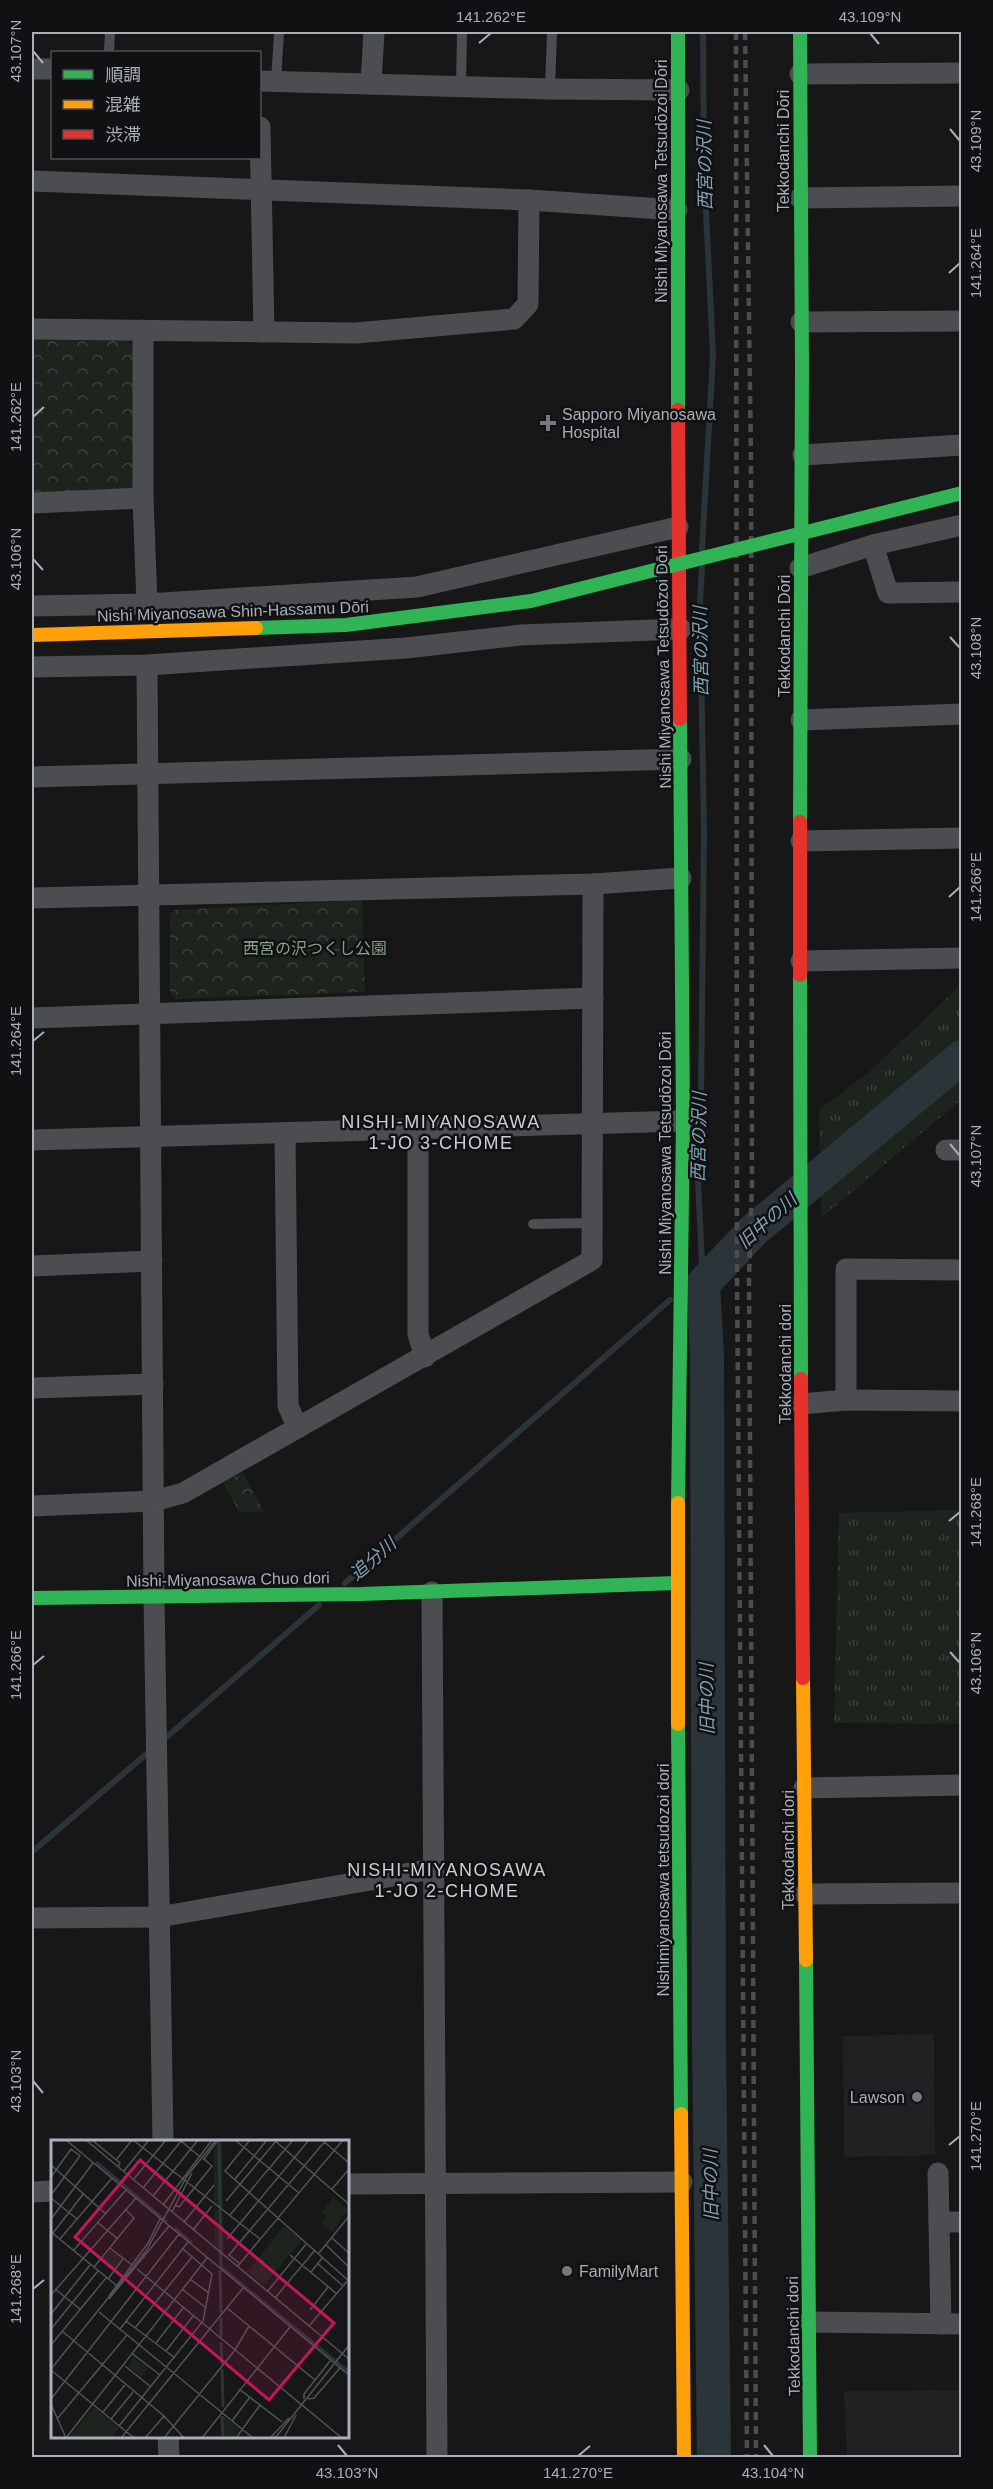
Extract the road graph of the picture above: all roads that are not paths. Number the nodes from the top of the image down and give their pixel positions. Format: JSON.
{"nodes":[{"id":1,"x":110,"y":32,"type":"edge"},
{"id":2,"x":279,"y":32,"type":"edge"},
{"id":3,"x":374,"y":32,"type":"edge"},
{"id":4,"x":462,"y":32,"type":"edge"},
{"id":5,"x":552,"y":32,"type":"edge"},
{"id":6,"x":678,"y":32,"type":"edge"},
{"id":7,"x":800,"y":32,"type":"edge"},
{"id":8,"x":109,"y":51,"type":"edge"},
{"id":9,"x":32,"y":69,"type":"edge"},
{"id":10,"x":51,"y":69,"type":"edge"},
{"id":11,"x":962,"y":74,"type":"edge"},
{"id":12,"x":800,"y":75,"type":"junction"},
{"id":13,"x":268,"y":81,"type":"edge"},
{"id":14,"x":371,"y":82,"type":"junction"},
{"id":15,"x":461,"y":86,"type":"junction"},
{"id":16,"x":550,"y":89,"type":"junction"},
{"id":17,"x":679,"y":90,"type":"junction"},
{"id":18,"x":261,"y":159,"type":"edge"},
{"id":19,"x":32,"y":181,"type":"edge"},
{"id":20,"x":261,"y":189,"type":"junction"},
{"id":21,"x":962,"y":196,"type":"edge"},
{"id":22,"x":800,"y":198,"type":"junction"},
{"id":23,"x":529,"y":200,"type":"junction"},
{"id":24,"x":677,"y":210,"type":"junction"},
{"id":25,"x":962,"y":321,"type":"edge"},
{"id":26,"x":801,"y":322,"type":"junction"},
{"id":27,"x":32,"y":329,"type":"edge"},
{"id":28,"x":143,"y":330,"type":"junction"},
{"id":29,"x":264,"y":332,"type":"junction"},
{"id":30,"x":962,"y":445,"type":"edge"},
{"id":31,"x":803,"y":455,"type":"junction"},
{"id":32,"x":962,"y":493,"type":"edge"},
{"id":33,"x":144,"y":498,"type":"junction"},
{"id":34,"x":32,"y":502,"type":"edge"},
{"id":35,"x":962,"y":525,"type":"edge"},
{"id":36,"x":678,"y":527,"type":"junction"},
{"id":37,"x":873,"y":545,"type":"junction"},
{"id":38,"x":800,"y":568,"type":"junction"},
{"id":39,"x":962,"y":592,"type":"edge"},
{"id":40,"x":147,"y":604,"type":"junction"},
{"id":41,"x":32,"y":606,"type":"edge"},
{"id":42,"x":681,"y":629,"type":"junction"},
{"id":43,"x":32,"y":635,"type":"edge"},
{"id":44,"x":147,"y":665,"type":"junction"},
{"id":45,"x":32,"y":667,"type":"edge"},
{"id":46,"x":962,"y":714,"type":"edge"},
{"id":47,"x":801,"y":720,"type":"junction"},
{"id":48,"x":681,"y":759,"type":"junction"},
{"id":49,"x":148,"y":773,"type":"junction"},
{"id":50,"x":32,"y":777,"type":"edge"},
{"id":51,"x":962,"y":838,"type":"edge"},
{"id":52,"x":801,"y":842,"type":"junction"},
{"id":53,"x":681,"y":878,"type":"junction"},
{"id":54,"x":593,"y":884,"type":"junction"},
{"id":55,"x":148,"y":894,"type":"junction"},
{"id":56,"x":32,"y":898,"type":"edge"},
{"id":57,"x":962,"y":958,"type":"edge"},
{"id":58,"x":801,"y":961,"type":"junction"},
{"id":59,"x":593,"y":998,"type":"junction"},
{"id":60,"x":149,"y":1015,"type":"junction"},
{"id":61,"x":32,"y":1018,"type":"edge"},
{"id":62,"x":683,"y":1121,"type":"junction"},
{"id":63,"x":592,"y":1123,"type":"junction"},
{"id":64,"x":418,"y":1127,"type":"junction"},
{"id":65,"x":285,"y":1133,"type":"junction"},
{"id":66,"x":150,"y":1136,"type":"junction"},
{"id":67,"x":32,"y":1140,"type":"edge"},
{"id":68,"x":592,"y":1223,"type":"junction"},
{"id":69,"x":533,"y":1224,"type":"dead end"},
{"id":70,"x":801,"y":1242,"type":"joint"},
{"id":71,"x":152,"y":1262,"type":"junction"},
{"id":72,"x":32,"y":1266,"type":"edge"},
{"id":73,"x":962,"y":1270,"type":"edge"},
{"id":74,"x":681,"y":1303,"type":"joint"},
{"id":75,"x":425,"y":1357,"type":"junction"},
{"id":76,"x":153,"y":1384,"type":"junction"},
{"id":77,"x":32,"y":1388,"type":"edge"},
{"id":78,"x":846,"y":1400,"type":"junction"},
{"id":79,"x":962,"y":1401,"type":"edge"},
{"id":80,"x":801,"y":1404,"type":"junction"},
{"id":81,"x":298,"y":1428,"type":"junction"},
{"id":82,"x":154,"y":1501,"type":"junction"},
{"id":83,"x":32,"y":1506,"type":"edge"},
{"id":84,"x":677,"y":1583,"type":"junction"},
{"id":85,"x":432,"y":1592,"type":"junction"},
{"id":86,"x":154,"y":1596,"type":"junction"},
{"id":87,"x":32,"y":1598,"type":"edge"},
{"id":88,"x":962,"y":1785,"type":"edge"},
{"id":89,"x":804,"y":1788,"type":"junction"},
{"id":90,"x":433,"y":1869,"type":"junction"},
{"id":91,"x":962,"y":1893,"type":"edge"},
{"id":92,"x":805,"y":1894,"type":"junction"},
{"id":93,"x":159,"y":1917,"type":"junction"},
{"id":94,"x":32,"y":1918,"type":"edge"},
{"id":95,"x":163,"y":2140,"type":"edge"},
{"id":96,"x":938,"y":2173,"type":"dead end"},
{"id":97,"x":682,"y":2182,"type":"junction"},
{"id":98,"x":350,"y":2184,"type":"edge"},
{"id":99,"x":434,"y":2184,"type":"junction"},
{"id":100,"x":51,"y":2191,"type":"edge"},
{"id":101,"x":32,"y":2192,"type":"edge"},
{"id":102,"x":939,"y":2222,"type":"junction"},
{"id":103,"x":962,"y":2222,"type":"edge"},
{"id":104,"x":809,"y":2322,"type":"junction"},
{"id":105,"x":951,"y":2324,"type":"edge"},
{"id":106,"x":168,"y":2438,"type":"edge"},
{"id":107,"x":168,"y":2457,"type":"edge"},
{"id":108,"x":437,"y":2457,"type":"edge"},
{"id":109,"x":684,"y":2457,"type":"edge"},
{"id":110,"x":810,"y":2457,"type":"edge"}],
"edges":[{"from":1,"to":8,"type":"lane"},
{"from":2,"to":13,"type":"lane"},
{"from":3,"to":14,"type":"street"},
{"from":4,"to":15,"type":"lane"},
{"from":5,"to":16,"type":"lane"},
{"from":6,"to":17,"type":"street","name":"Nishi Miyanosawa Tetsudōzoi Dōri"},
{"from":7,"to":12,"type":"street","name":"Tekkodanchi Dōri"},
{"from":9,"to":10,"type":"street"},
{"from":11,"to":12,"type":"street"},
{"from":12,"to":22,"type":"street","name":"Tekkodanchi Dōri"},
{"from":13,"to":14,"type":"street"},
{"from":14,"to":15,"type":"street"},
{"from":15,"to":16,"type":"street"},
{"from":16,"to":17,"type":"street"},
{"from":17,"to":24,"type":"street","name":"Nishi Miyanosawa Tetsudōzoi Dōri"},
{"from":18,"to":20,"type":"street"},
{"from":19,"to":20,"type":"street"},
{"from":20,"to":23,"type":"street"},
{"from":20,"to":29,"type":"street"},
{"from":21,"to":22,"type":"street"},
{"from":22,"to":26,"type":"street","name":"Tekkodanchi Dōri"},
{"from":23,"to":24,"type":"street"},
{"from":23,"to":29,"type":"street"},
{"from":24,"to":36,"type":"street","name":"Nishi Miyanosawa Tetsudōzoi Dōri"},
{"from":25,"to":26,"type":"street"},
{"from":26,"to":31,"type":"street","name":"Tekkodanchi Dōri"},
{"from":27,"to":28,"type":"street"},
{"from":28,"to":29,"type":"street"},
{"from":28,"to":33,"type":"street"},
{"from":30,"to":31,"type":"street"},
{"from":31,"to":38,"type":"street","name":"Tekkodanchi Dōri"},
{"from":32,"to":43,"type":"street","name":"Nishi Miyanosawa Shin-Hassamu Dōri","bridge":true},
{"from":33,"to":34,"type":"street"},
{"from":33,"to":40,"type":"street"},
{"from":35,"to":37,"type":"street"},
{"from":36,"to":40,"type":"street"},
{"from":36,"to":42,"type":"street","name":"Nishi Miyanosawa Tetsudōzoi Dōri"},
{"from":37,"to":38,"type":"street"},
{"from":37,"to":39,"type":"street"},
{"from":38,"to":47,"type":"street","name":"Tekkodanchi Dōri"},
{"from":40,"to":41,"type":"street"},
{"from":42,"to":44,"type":"street"},
{"from":42,"to":48,"type":"street","name":"Nishi Miyanosawa Tetsudōzoi Dōri"},
{"from":44,"to":45,"type":"street"},
{"from":44,"to":49,"type":"street"},
{"from":46,"to":47,"type":"street"},
{"from":47,"to":52,"type":"street","name":"Tekkodanchi Dōri"},
{"from":48,"to":49,"type":"street"},
{"from":48,"to":53,"type":"street","name":"Nishi Miyanosawa Tetsudōzoi Dōri"},
{"from":49,"to":50,"type":"street"},
{"from":49,"to":55,"type":"street"},
{"from":51,"to":52,"type":"street"},
{"from":52,"to":58,"type":"street","name":"Tekkodanchi Dōri"},
{"from":53,"to":54,"type":"street"},
{"from":53,"to":62,"type":"street","name":"Nishi Miyanosawa Tetsudōzoi Dōri"},
{"from":54,"to":55,"type":"street"},
{"from":54,"to":59,"type":"street"},
{"from":55,"to":56,"type":"street"},
{"from":55,"to":60,"type":"street"},
{"from":57,"to":58,"type":"street"},
{"from":58,"to":70,"type":"street","name":"Tekkodanchi Dōri"},
{"from":59,"to":60,"type":"street"},
{"from":59,"to":63,"type":"street"},
{"from":60,"to":61,"type":"street"},
{"from":60,"to":66,"type":"street"},
{"from":62,"to":63,"type":"street"},
{"from":62,"to":74,"type":"street","name":"Nishi Miyanosawa Tetsudōzoi Dōri"},
{"from":63,"to":64,"type":"street"},
{"from":63,"to":68,"type":"street"},
{"from":64,"to":65,"type":"street"},
{"from":64,"to":75,"type":"street"},
{"from":65,"to":66,"type":"street"},
{"from":65,"to":81,"type":"street"},
{"from":66,"to":67,"type":"street"},
{"from":66,"to":71,"type":"street"},
{"from":68,"to":69,"type":"lane"},
{"from":68,"to":75,"type":"street"},
{"from":70,"to":80,"type":"street","name":"Tekkodanchi dori"},
{"from":71,"to":72,"type":"street"},
{"from":71,"to":76,"type":"street"},
{"from":73,"to":78,"type":"street"},
{"from":74,"to":84,"type":"street","name":"Nishimiyanosawa tetsudozoi dori"},
{"from":75,"to":81,"type":"street"},
{"from":76,"to":77,"type":"street"},
{"from":76,"to":82,"type":"street"},
{"from":78,"to":79,"type":"street"},
{"from":78,"to":80,"type":"street"},
{"from":80,"to":89,"type":"street","name":"Tekkodanchi dori"},
{"from":81,"to":82,"type":"street"},
{"from":82,"to":83,"type":"street"},
{"from":82,"to":86,"type":"street"},
{"from":84,"to":85,"type":"street","name":"Nishi-Miyanosawa Chuo dori"},
{"from":84,"to":97,"type":"street","name":"Nishimiyanosawa tetsudozoi dori"},
{"from":85,"to":86,"type":"street","name":"Nishi-Miyanosawa Chuo dori"},
{"from":85,"to":90,"type":"street"},
{"from":86,"to":87,"type":"street","name":"Nishi-Miyanosawa Chuo dori"},
{"from":86,"to":93,"type":"street"},
{"from":88,"to":89,"type":"street"},
{"from":89,"to":92,"type":"street","name":"Tekkodanchi dori"},
{"from":90,"to":93,"type":"street"},
{"from":90,"to":99,"type":"street"},
{"from":91,"to":92,"type":"street"},
{"from":92,"to":104,"type":"street","name":"Tekkodanchi dori"},
{"from":93,"to":94,"type":"street"},
{"from":93,"to":95,"type":"street"},
{"from":96,"to":102,"type":"street"},
{"from":97,"to":99,"type":"street"},
{"from":97,"to":109,"type":"street","name":"Nishimiyanosawa tetsudozoi dori"},
{"from":98,"to":99,"type":"street"},
{"from":99,"to":108,"type":"street"},
{"from":100,"to":101,"type":"street"},
{"from":102,"to":103,"type":"street"},
{"from":102,"to":105,"type":"street"},
{"from":104,"to":105,"type":"street"},
{"from":104,"to":110,"type":"street","name":"Tekkodanchi dori"},
{"from":106,"to":107,"type":"street"}]}
